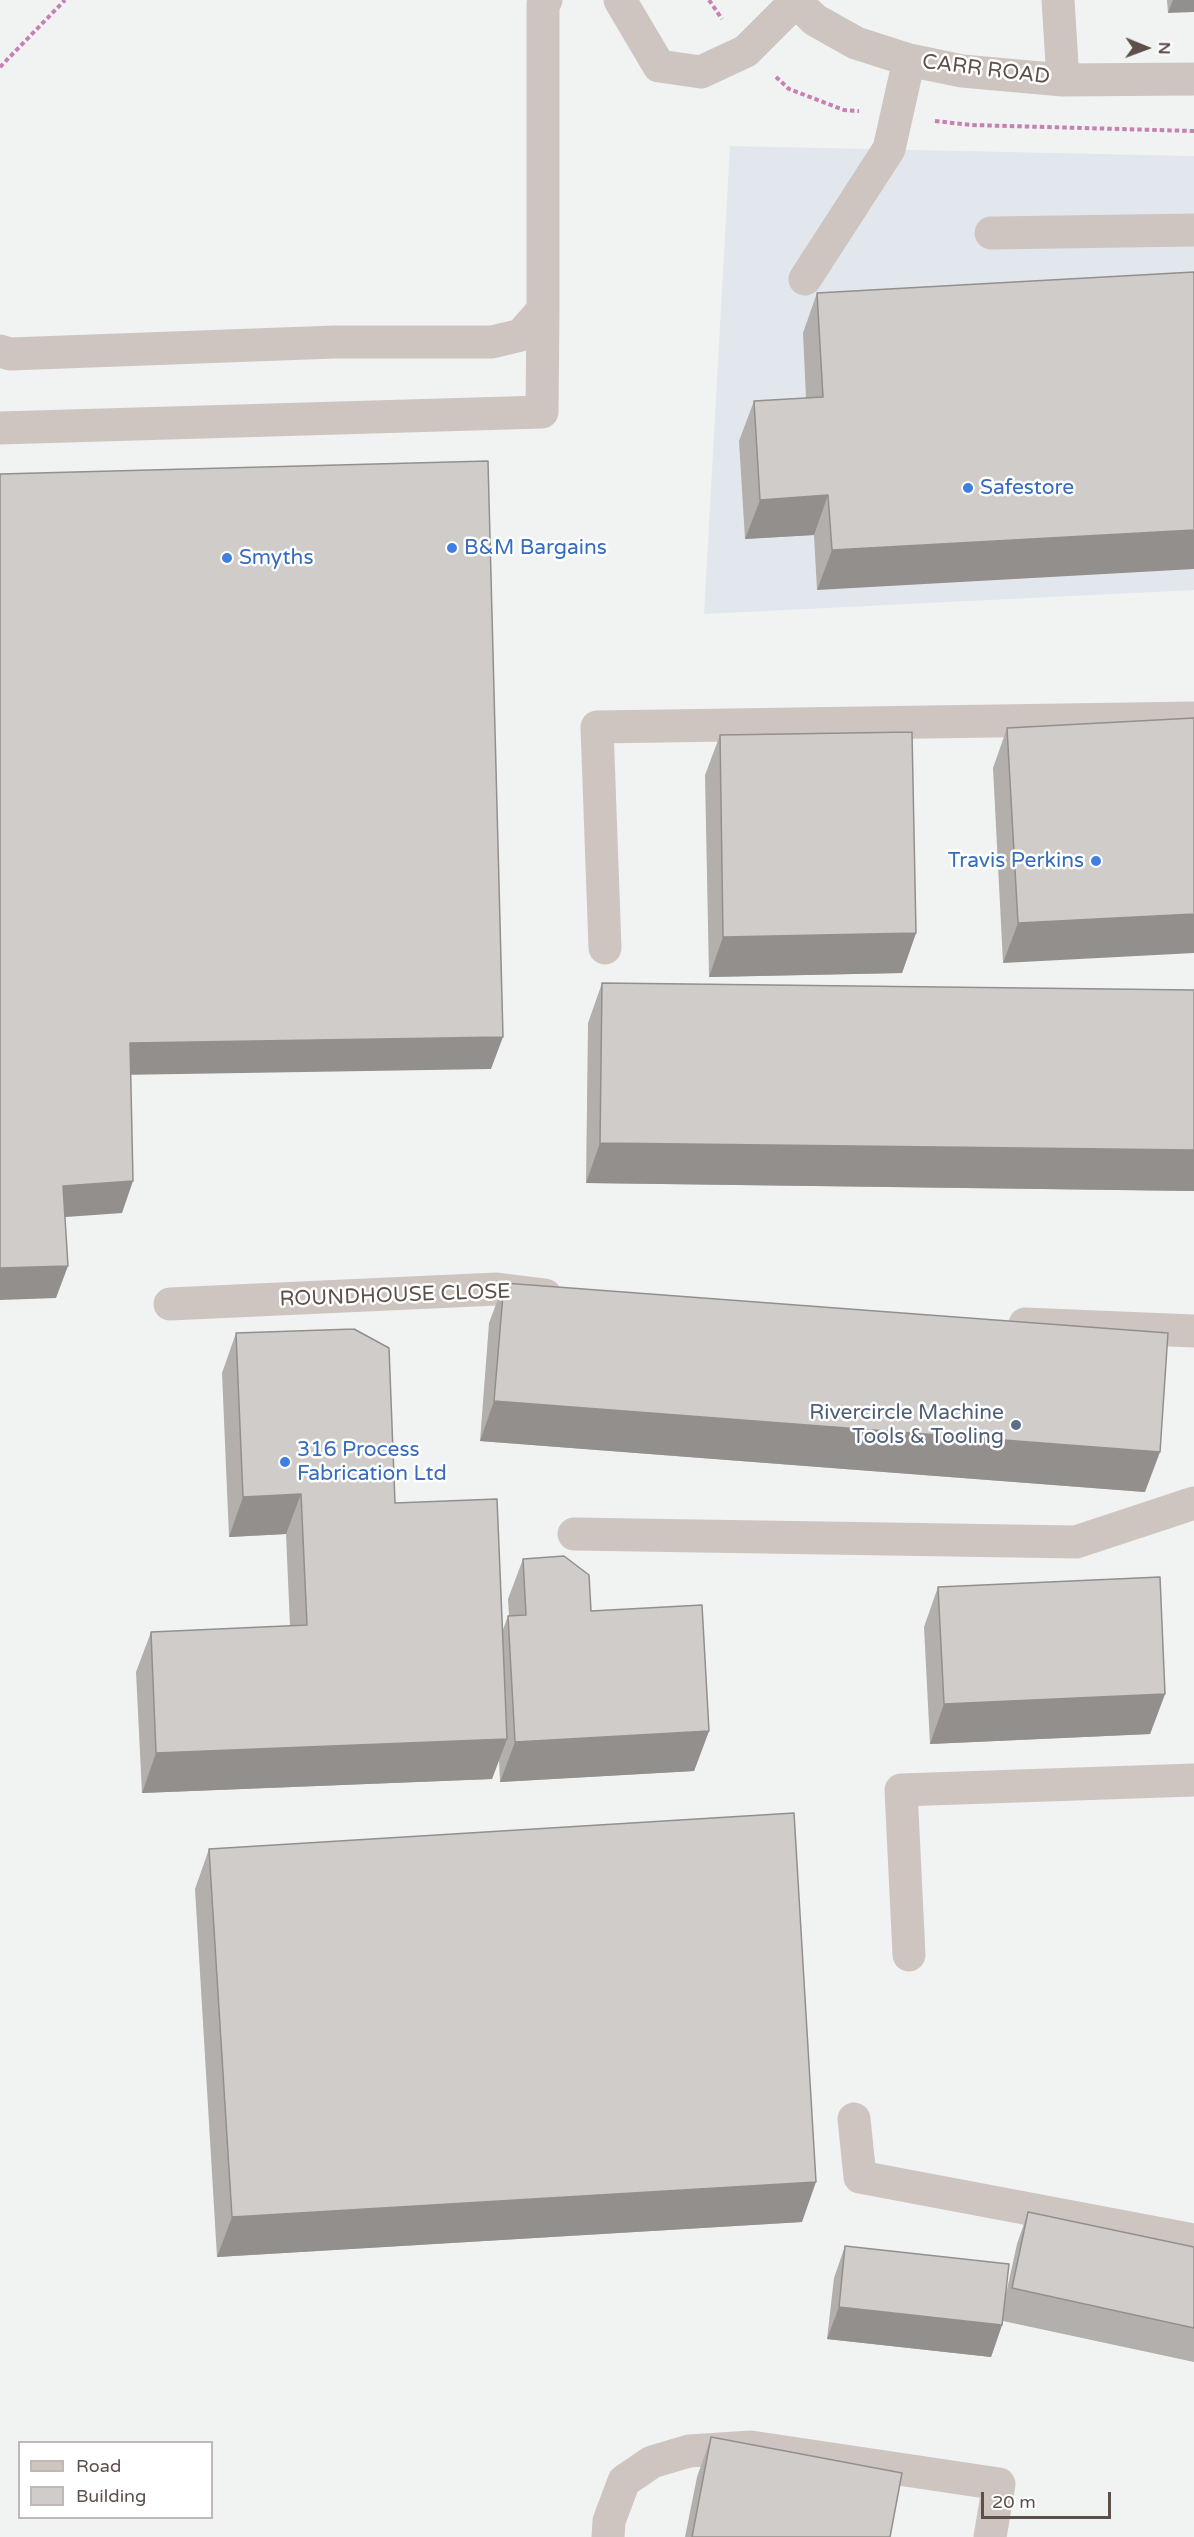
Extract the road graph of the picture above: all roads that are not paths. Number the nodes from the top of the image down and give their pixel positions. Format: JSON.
{"nodes":[{"id":1,"x":546,"y":0,"type":"edge"},
{"id":2,"x":620,"y":0,"type":"edge"},
{"id":3,"x":1058,"y":0,"type":"edge"},
{"id":4,"x":795,"y":1,"type":"edge"},
{"id":5,"x":909,"y":60,"type":"junction"},
{"id":6,"x":1194,"y":79,"type":"edge"},
{"id":7,"x":1063,"y":80,"type":"junction"},
{"id":8,"x":1194,"y":230,"type":"edge"},
{"id":9,"x":991,"y":233,"type":"dead end"},
{"id":10,"x":805,"y":279,"type":"dead end"},
{"id":11,"x":543,"y":310,"type":"junction"},
{"id":12,"x":0,"y":351,"type":"edge"},
{"id":13,"x":0,"y":428,"type":"edge"},
{"id":14,"x":1194,"y":718,"type":"edge"},
{"id":15,"x":605,"y":948,"type":"dead end"},
{"id":16,"x":579,"y":1298,"type":"edge"},
{"id":17,"x":170,"y":1304,"type":"dead end"},
{"id":18,"x":992,"y":1323,"type":"edge"},
{"id":19,"x":1194,"y":1331,"type":"edge"},
{"id":20,"x":1194,"y":1503,"type":"edge"},
{"id":21,"x":574,"y":1534,"type":"dead end"},
{"id":22,"x":1194,"y":1780,"type":"edge"},
{"id":23,"x":909,"y":1955,"type":"dead end"},
{"id":24,"x":854,"y":2119,"type":"dead end"},
{"id":25,"x":1194,"y":2240,"type":"edge"},
{"id":26,"x":608,"y":2537,"type":"edge"},
{"id":27,"x":990,"y":2537,"type":"edge"}],
"edges":[{"from":1,"to":11,"type":"street"},
{"from":2,"to":4,"type":"street"},
{"from":3,"to":7,"type":"street"},
{"from":4,"to":5,"type":"street","name":"CARR ROAD"},
{"from":5,"to":7,"type":"street","name":"CARR ROAD"},
{"from":5,"to":10,"type":"street"},
{"from":6,"to":7,"type":"street","name":"CARR ROAD"},
{"from":8,"to":9,"type":"street"},
{"from":11,"to":12,"type":"street"},
{"from":11,"to":13,"type":"street"},
{"from":14,"to":15,"type":"street"},
{"from":16,"to":17,"type":"street","name":"ROUNDHOUSE CLOSE"},
{"from":18,"to":19,"type":"street"},
{"from":20,"to":21,"type":"street"},
{"from":22,"to":23,"type":"street"},
{"from":24,"to":25,"type":"street"},
{"from":26,"to":27,"type":"street"}]}
